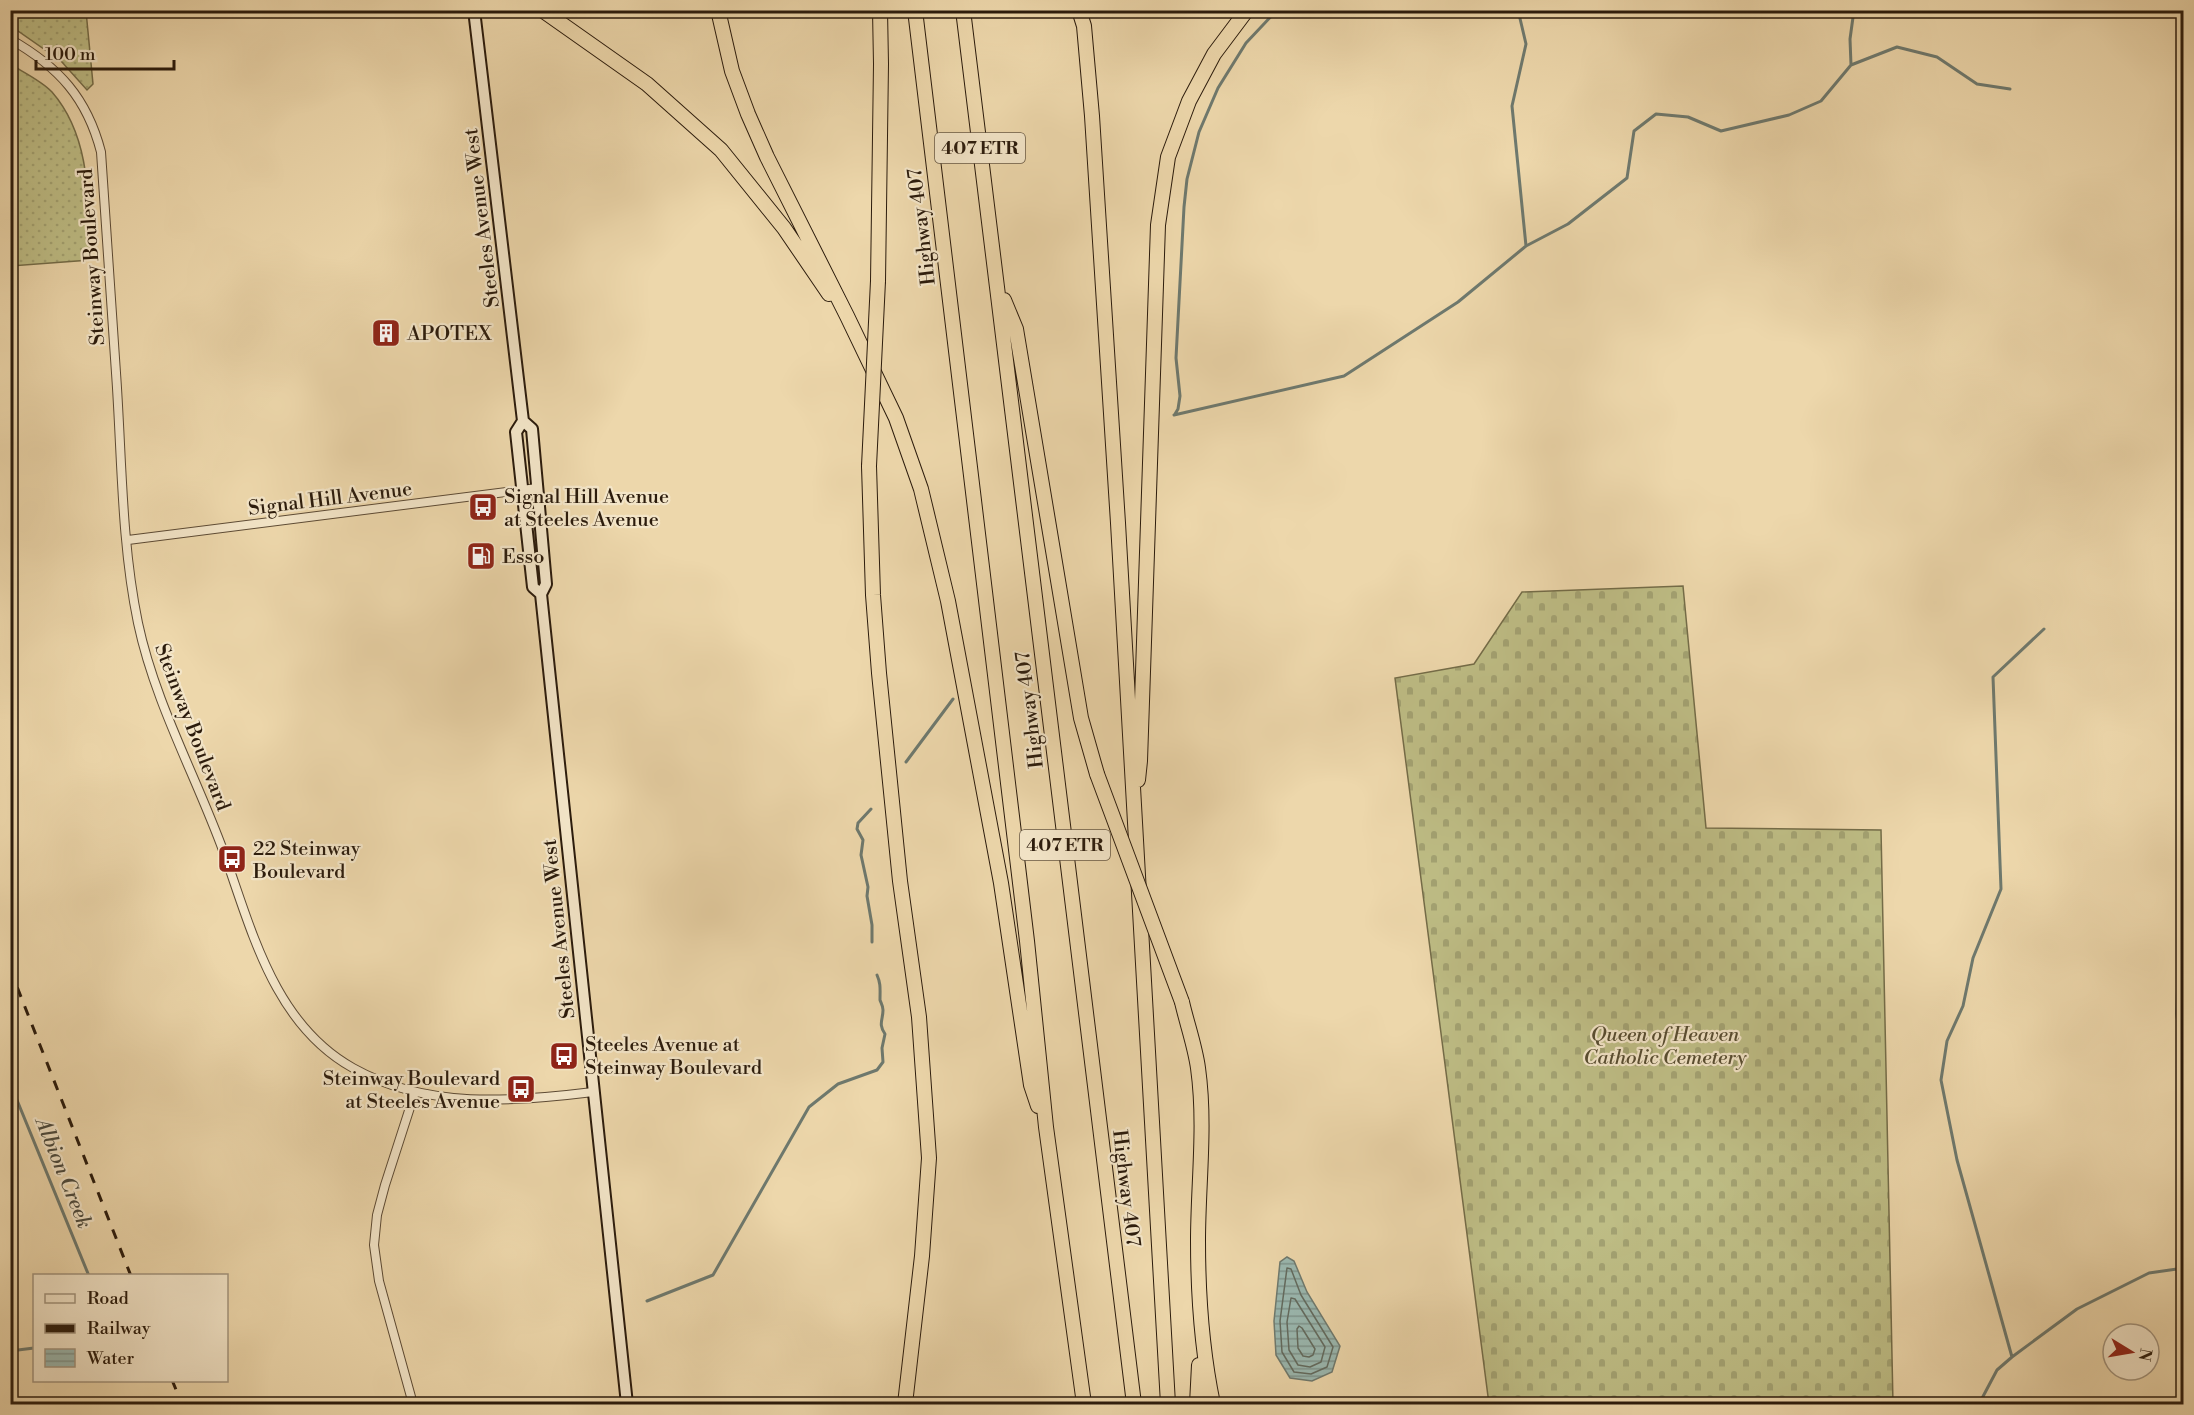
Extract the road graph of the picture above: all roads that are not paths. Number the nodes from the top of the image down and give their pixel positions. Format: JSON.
{"nodes":[{"id":1,"x":474,"y":10,"type":"edge"},
{"id":2,"x":542,"y":10,"type":"edge"},
{"id":3,"x":718,"y":10,"type":"edge"},
{"id":4,"x":880,"y":10,"type":"edge"},
{"id":5,"x":915,"y":10,"type":"edge"},
{"id":6,"x":963,"y":10,"type":"edge"},
{"id":7,"x":1079,"y":10,"type":"edge"},
{"id":8,"x":1247,"y":10,"type":"edge"},
{"id":9,"x":10,"y":39,"type":"edge"},
{"id":10,"x":998,"y":286,"type":"junction"},
{"id":11,"x":847,"y":316,"type":"junction"},
{"id":12,"x":524,"y":422,"type":"junction"},
{"id":13,"x":537,"y":488,"type":"junction"},
{"id":14,"x":523,"y":490,"type":"junction"},
{"id":15,"x":128,"y":540,"type":"junction"},
{"id":16,"x":541,"y":594,"type":"junction"},
{"id":17,"x":1133,"y":812,"type":"junction"},
{"id":18,"x":414,"y":1092,"type":"junction"},
{"id":19,"x":593,"y":1092,"type":"junction"},
{"id":20,"x":1046,"y":1127,"type":"junction"},
{"id":21,"x":1202,"y":1324,"type":"junction"},
{"id":22,"x":413,"y":1404,"type":"edge"},
{"id":23,"x":627,"y":1404,"type":"edge"},
{"id":24,"x":905,"y":1404,"type":"edge"},
{"id":25,"x":1084,"y":1404,"type":"edge"},
{"id":26,"x":1134,"y":1404,"type":"edge"},
{"id":27,"x":1168,"y":1404,"type":"edge"},
{"id":28,"x":1197,"y":1404,"type":"edge"},
{"id":29,"x":1213,"y":1404,"type":"edge"}],
"edges":[{"from":1,"to":12,"type":"main road","name":"Steeles Avenue West"},
{"from":2,"to":11,"type":"highway"},
{"from":3,"to":11,"type":"highway"},
{"from":4,"to":24,"type":"highway","bridge":true},
{"from":5,"to":20,"type":"highway","name":"Highway 407","number":"407 ETR"},
{"from":6,"to":10,"type":"highway","name":"Highway 407","number":"407 ETR"},
{"from":7,"to":17,"type":"highway"},
{"from":8,"to":17,"type":"highway"},
{"from":9,"to":15,"type":"street","name":"Steinway Boulevard"},
{"from":10,"to":21,"type":"highway","bridge":true},
{"from":10,"to":26,"type":"highway","name":"Highway 407","number":"407 ETR"},
{"from":11,"to":20,"type":"highway"},
{"from":12,"to":13,"type":"main road","name":"Steeles Avenue West"},
{"from":12,"to":14,"type":"main road","name":"Steeles Avenue West"},
{"from":13,"to":14,"type":"street","name":"Signal Hill Avenue"},
{"from":13,"to":16,"type":"main road","name":"Steeles Avenue West"},
{"from":14,"to":15,"type":"street","name":"Signal Hill Avenue"},
{"from":14,"to":16,"type":"main road","name":"Steeles Avenue West"},
{"from":15,"to":18,"type":"street","name":"Steinway Boulevard"},
{"from":16,"to":19,"type":"main road","name":"Steeles Avenue West"},
{"from":17,"to":27,"type":"highway"},
{"from":18,"to":19,"type":"street","name":"Steinway Boulevard"},
{"from":18,"to":22,"type":"street"},
{"from":19,"to":23,"type":"main road","name":"Steeles Avenue West"},
{"from":20,"to":25,"type":"highway","name":"Highway 407","number":"407 ETR"},
{"from":21,"to":28,"type":"highway"},
{"from":21,"to":29,"type":"highway"}]}
